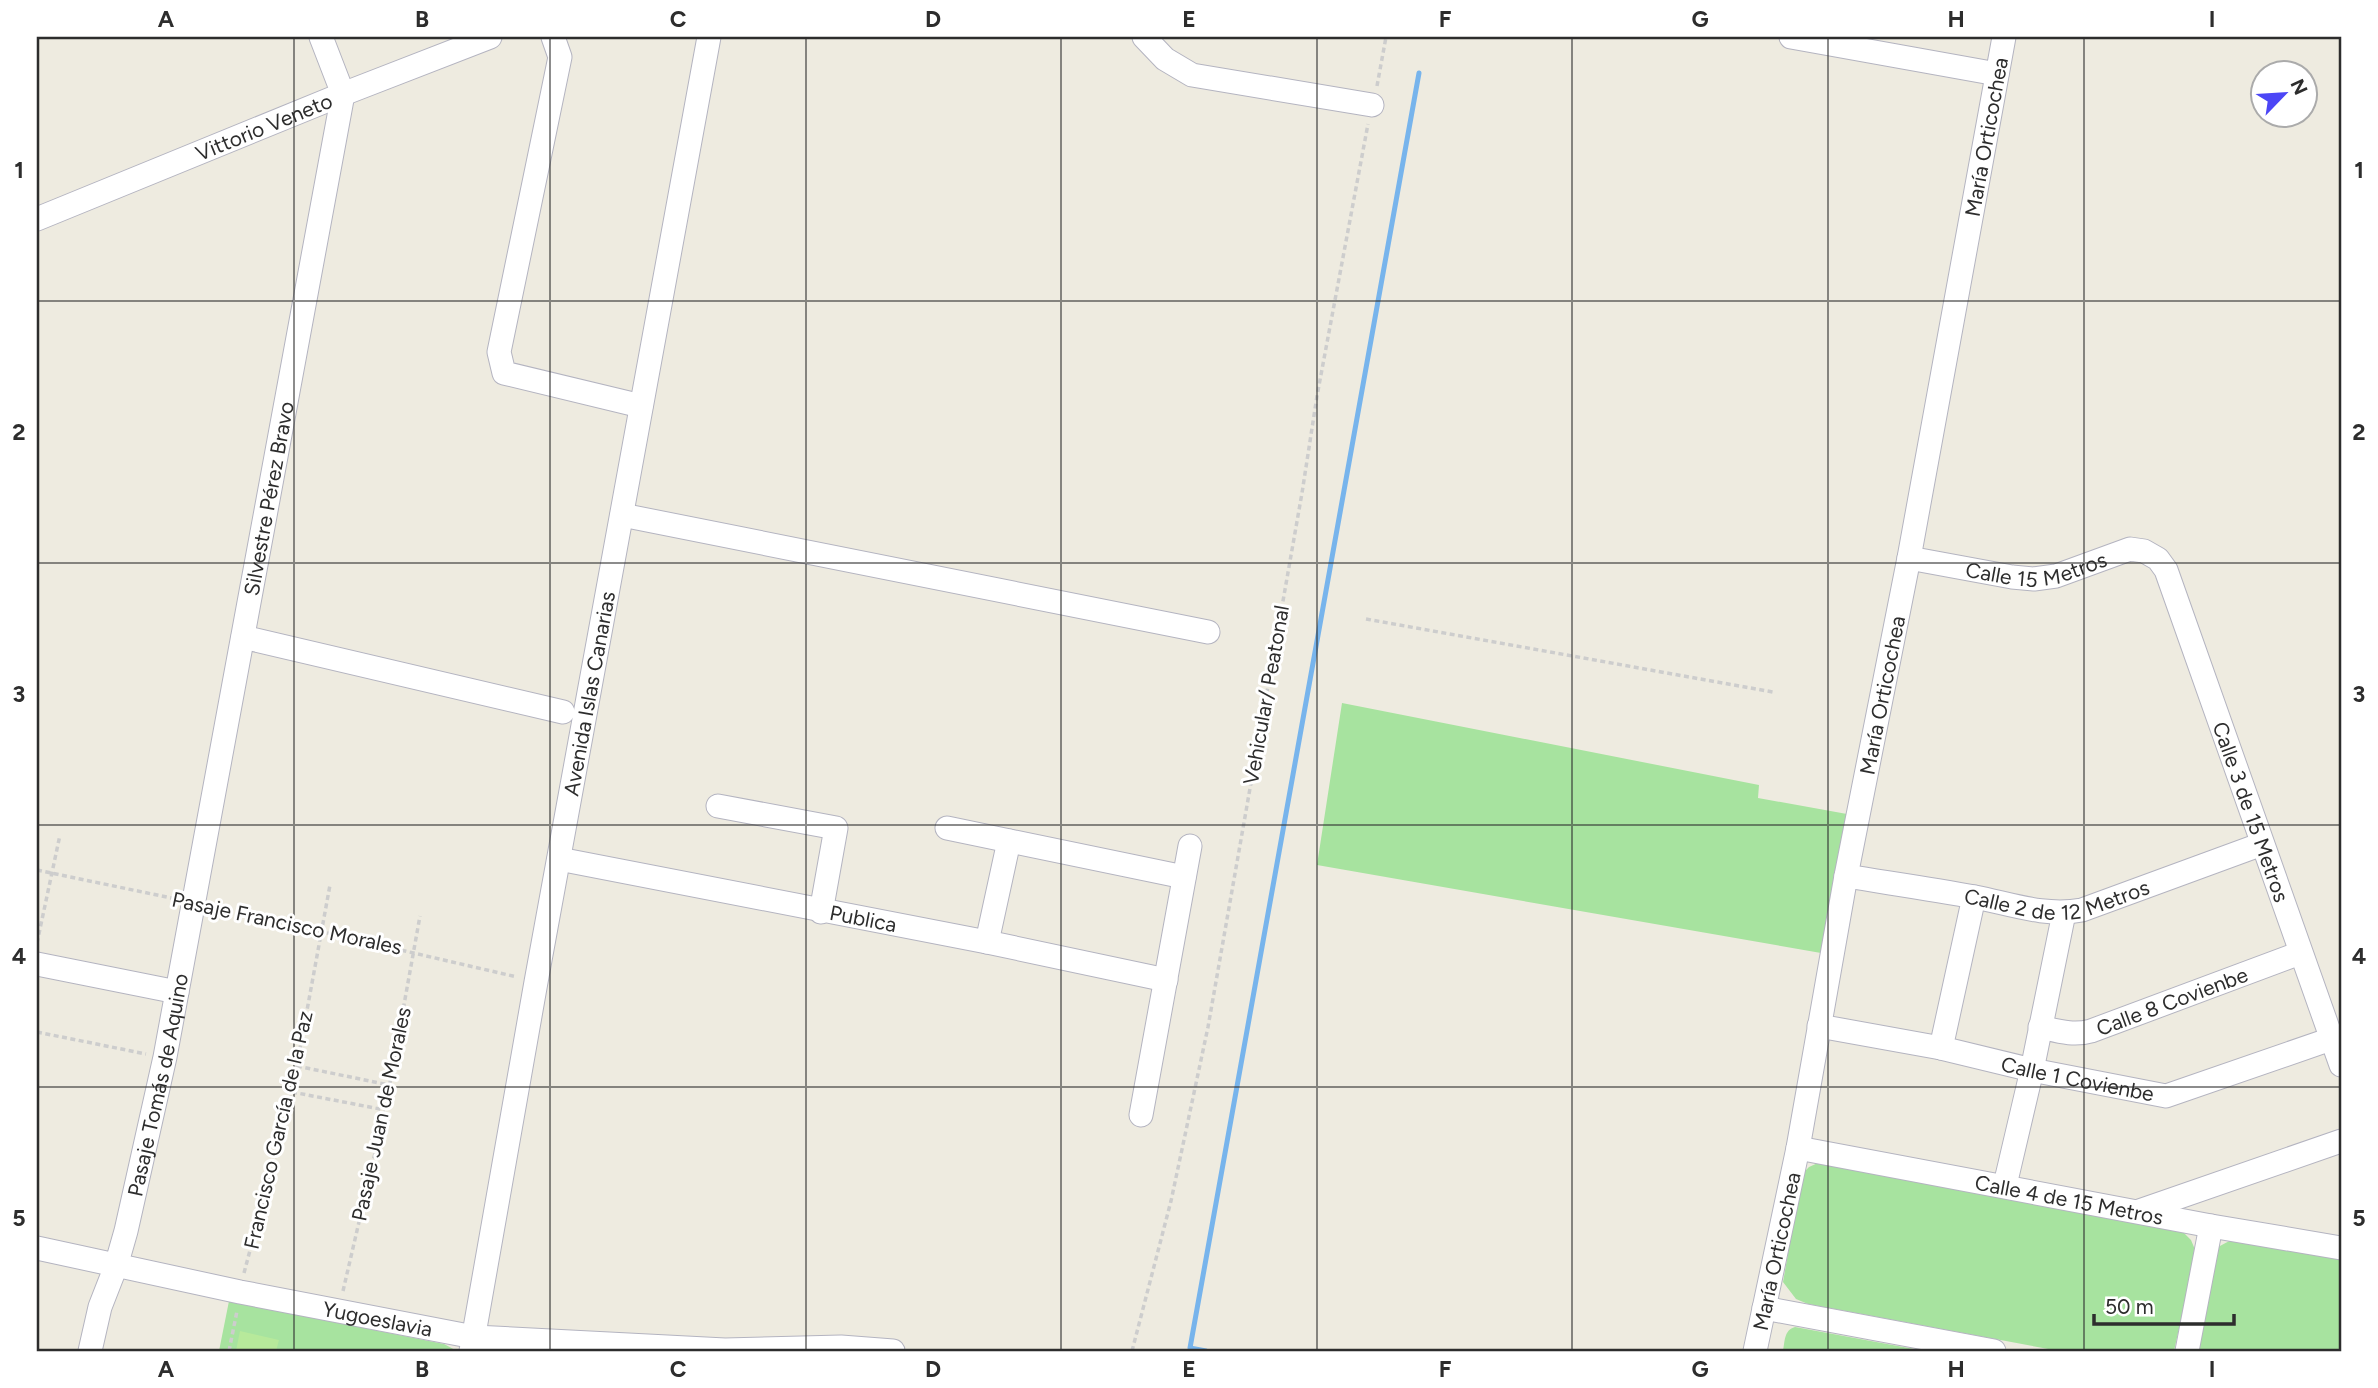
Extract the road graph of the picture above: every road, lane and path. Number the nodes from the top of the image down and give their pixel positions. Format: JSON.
{"nodes":[{"id":1,"x":321,"y":37,"type":"edge"},
{"id":2,"x":490,"y":37,"type":"edge"},
{"id":3,"x":553,"y":37,"type":"edge"},
{"id":4,"x":709,"y":37,"type":"edge"},
{"id":5,"x":1387,"y":37,"type":"edge"},
{"id":6,"x":1791,"y":37,"type":"edge"},
{"id":7,"x":2004,"y":37,"type":"edge"},
{"id":8,"x":1153,"y":41,"type":"edge"},
{"id":9,"x":1997,"y":74,"type":"junction"},
{"id":10,"x":343,"y":94,"type":"junction"},
{"id":11,"x":1372,"y":105,"type":"junction"},
{"id":12,"x":37,"y":219,"type":"edge"},
{"id":13,"x":642,"y":406,"type":"junction"},
{"id":14,"x":622,"y":515,"type":"junction"},
{"id":15,"x":1909,"y":558,"type":"junction"},
{"id":16,"x":2158,"y":559,"type":"joint"},
{"id":17,"x":1366,"y":619,"type":"dead end"},
{"id":18,"x":1208,"y":632,"type":"dead end"},
{"id":19,"x":243,"y":637,"type":"junction"},
{"id":20,"x":1773,"y":692,"type":"dead end"},
{"id":21,"x":563,"y":712,"type":"dead end"},
{"id":22,"x":718,"y":806,"type":"dead end"},
{"id":23,"x":947,"y":828,"type":"dead end"},
{"id":24,"x":60,"y":835,"type":"dead end"},
{"id":25,"x":1009,"y":841,"type":"junction"},
{"id":26,"x":2262,"y":844,"type":"junction"},
{"id":27,"x":1190,"y":846,"type":"dead end"},
{"id":28,"x":559,"y":859,"type":"junction"},
{"id":29,"x":37,"y":870,"type":"edge"},
{"id":30,"x":52,"y":873,"type":"junction"},
{"id":31,"x":1846,"y":876,"type":"junction"},
{"id":32,"x":1184,"y":877,"type":"junction"},
{"id":33,"x":330,"y":886,"type":"dead end"},
{"id":34,"x":1974,"y":897,"type":"junction"},
{"id":35,"x":194,"y":902,"type":"junction"},
{"id":36,"x":821,"y":912,"type":"junction"},
{"id":37,"x":2064,"y":913,"type":"junction"},
{"id":38,"x":420,"y":916,"type":"dead end"},
{"id":39,"x":322,"y":930,"type":"junction"},
{"id":40,"x":987,"y":942,"type":"junction"},
{"id":41,"x":37,"y":943,"type":"edge"},
{"id":42,"x":413,"y":951,"type":"junction"},
{"id":43,"x":2300,"y":953,"type":"junction"},
{"id":44,"x":37,"y":964,"type":"edge"},
{"id":45,"x":1166,"y":980,"type":"junction"},
{"id":46,"x":536,"y":982,"type":"junction"},
{"id":47,"x":177,"y":992,"type":"junction"},
{"id":48,"x":1819,"y":1026,"type":"junction"},
{"id":49,"x":2040,"y":1027,"type":"junction"},
{"id":50,"x":37,"y":1032,"type":"edge"},
{"id":51,"x":2331,"y":1039,"type":"junction"},
{"id":52,"x":1941,"y":1048,"type":"junction"},
{"id":53,"x":165,"y":1057,"type":"junction"},
{"id":54,"x":2341,"y":1065,"type":"edge"},
{"id":55,"x":297,"y":1066,"type":"junction"},
{"id":56,"x":2032,"y":1070,"type":"junction"},
{"id":57,"x":389,"y":1085,"type":"junction"},
{"id":58,"x":292,"y":1092,"type":"junction"},
{"id":59,"x":385,"y":1110,"type":"junction"},
{"id":60,"x":1141,"y":1115,"type":"dead end"},
{"id":61,"x":2341,"y":1141,"type":"edge"},
{"id":62,"x":1798,"y":1148,"type":"junction"},
{"id":63,"x":2005,"y":1185,"type":"junction"},
{"id":64,"x":2138,"y":1212,"type":"junction"},
{"id":65,"x":2211,"y":1226,"type":"junction"},
{"id":66,"x":37,"y":1248,"type":"edge"},
{"id":67,"x":2341,"y":1248,"type":"edge"},
{"id":68,"x":116,"y":1266,"type":"junction"},
{"id":69,"x":240,"y":1292,"type":"junction"},
{"id":70,"x":1764,"y":1308,"type":"junction"},
{"id":71,"x":339,"y":1311,"type":"junction"},
{"id":72,"x":472,"y":1344,"type":"edge"},
{"id":73,"x":90,"y":1351,"type":"edge"},
{"id":74,"x":229,"y":1351,"type":"edge"},
{"id":75,"x":893,"y":1351,"type":"edge"},
{"id":76,"x":1132,"y":1351,"type":"edge"},
{"id":77,"x":1755,"y":1351,"type":"edge"},
{"id":78,"x":1994,"y":1351,"type":"edge"},
{"id":79,"x":2187,"y":1351,"type":"edge"}],
"edges":[{"from":1,"to":10,"type":"street"},
{"from":2,"to":10,"type":"street","name":"Vittorio Veneto"},
{"from":3,"to":13,"type":"street"},
{"from":4,"to":13,"type":"street","name":"Avenida Islas Canarias"},
{"from":5,"to":11,"type":"path","name":"Vehicular/ Peatonal"},
{"from":6,"to":9,"type":"street"},
{"from":7,"to":9,"type":"street","name":"María Orticochea"},
{"from":8,"to":11,"type":"street"},
{"from":9,"to":15,"type":"street","name":"María Orticochea"},
{"from":10,"to":12,"type":"street","name":"Vittorio Veneto"},
{"from":10,"to":19,"type":"street","name":"Silvestre Pérez Bravo"},
{"from":11,"to":76,"type":"path","name":"Vehicular/ Peatonal"},
{"from":13,"to":14,"type":"street","name":"Avenida Islas Canarias"},
{"from":14,"to":18,"type":"street"},
{"from":14,"to":28,"type":"street","name":"Avenida Islas Canarias"},
{"from":15,"to":16,"type":"street","name":"Calle 15 Metros"},
{"from":15,"to":31,"type":"street","name":"María Orticochea"},
{"from":16,"to":26,"type":"street","name":"Calle 3 de 15 Metros"},
{"from":17,"to":20,"type":"path"},
{"from":19,"to":21,"type":"street"},
{"from":19,"to":35,"type":"street","name":"Silvestre Pérez Bravo"},
{"from":22,"to":36,"type":"street"},
{"from":23,"to":25,"type":"street"},
{"from":24,"to":30,"type":"path"},
{"from":25,"to":32,"type":"street"},
{"from":25,"to":40,"type":"street"},
{"from":26,"to":37,"type":"street","name":"Calle 2 de 12 Metros"},
{"from":26,"to":43,"type":"street","name":"Calle 3 de 15 Metros"},
{"from":27,"to":32,"type":"street"},
{"from":28,"to":36,"type":"street","name":"Publica"},
{"from":28,"to":46,"type":"street","name":"Avenida Islas Canarias"},
{"from":29,"to":30,"type":"path","name":"Pasaje Francisco Morales"},
{"from":30,"to":35,"type":"path","name":"Pasaje Francisco Morales"},
{"from":30,"to":41,"type":"path"},
{"from":31,"to":34,"type":"street","name":"Calle 2 de 12 Metros"},
{"from":31,"to":48,"type":"street","name":"María Orticochea"},
{"from":32,"to":45,"type":"street"},
{"from":33,"to":39,"type":"path","name":"Francisco García de la Paz"},
{"from":34,"to":37,"type":"street","name":"Calle 2 de 12 Metros"},
{"from":34,"to":52,"type":"street"},
{"from":35,"to":39,"type":"path","name":"Pasaje Francisco Morales"},
{"from":35,"to":47,"type":"street","name":"Pasaje Tomás de Aquino"},
{"from":36,"to":40,"type":"street","name":"Publica"},
{"from":37,"to":49,"type":"street"},
{"from":38,"to":42,"type":"path","name":"Pasaje Juan de Morales"},
{"from":39,"to":42,"type":"path","name":"Pasaje Francisco Morales"},
{"from":39,"to":55,"type":"path","name":"Francisco García de la Paz"},
{"from":40,"to":45,"type":"street","name":"Publica"},
{"from":42,"to":46,"type":"path","name":"Pasaje Francisco Morales"},
{"from":42,"to":57,"type":"path","name":"Pasaje Juan de Morales"},
{"from":43,"to":49,"type":"street","name":"Calle 8 Covienbe"},
{"from":43,"to":51,"type":"street","name":"Calle 3 de 15 Metros"},
{"from":44,"to":47,"type":"street"},
{"from":45,"to":60,"type":"street"},
{"from":46,"to":72,"type":"street","name":"Avenida Islas Canarias"},
{"from":47,"to":53,"type":"street","name":"Pasaje Tomás de Aquino"},
{"from":48,"to":52,"type":"street","name":"Calle 1 Covienbe"},
{"from":48,"to":62,"type":"street","name":"María Orticochea"},
{"from":49,"to":56,"type":"street"},
{"from":50,"to":53,"type":"path"},
{"from":51,"to":54,"type":"street","name":"Calle 3 de 15 Metros"},
{"from":51,"to":56,"type":"street","name":"Calle 1 Covienbe"},
{"from":52,"to":56,"type":"street","name":"Calle 1 Covienbe"},
{"from":53,"to":68,"type":"street","name":"Pasaje Tomás de Aquino"},
{"from":55,"to":57,"type":"path"},
{"from":55,"to":58,"type":"path","name":"Francisco García de la Paz"},
{"from":56,"to":63,"type":"street"},
{"from":57,"to":59,"type":"path","name":"Pasaje Juan de Morales"},
{"from":58,"to":59,"type":"path"},
{"from":58,"to":69,"type":"path","name":"Francisco García de la Paz"},
{"from":59,"to":71,"type":"path","name":"Pasaje Juan de Morales"},
{"from":61,"to":64,"type":"street"},
{"from":62,"to":63,"type":"street","name":"Calle 4 de 15 Metros"},
{"from":62,"to":70,"type":"street","name":"María Orticochea"},
{"from":63,"to":64,"type":"street","name":"Calle 4 de 15 Metros"},
{"from":64,"to":65,"type":"street","name":"Calle 4 de 15 Metros"},
{"from":65,"to":67,"type":"street","name":"Calle 4 de 15 Metros"},
{"from":65,"to":79,"type":"street"},
{"from":66,"to":68,"type":"street","name":"Yugoeslavia"},
{"from":68,"to":69,"type":"street","name":"Yugoeslavia"},
{"from":68,"to":73,"type":"street"},
{"from":69,"to":71,"type":"street","name":"Yugoeslavia"},
{"from":69,"to":74,"type":"path","name":"Francisco García de la Paz"},
{"from":70,"to":77,"type":"street","name":"María Orticochea"},
{"from":70,"to":78,"type":"street"},
{"from":71,"to":72,"type":"street","name":"Yugoeslavia"},
{"from":72,"to":75,"type":"street","name":"Yugoeslavia"}]}
